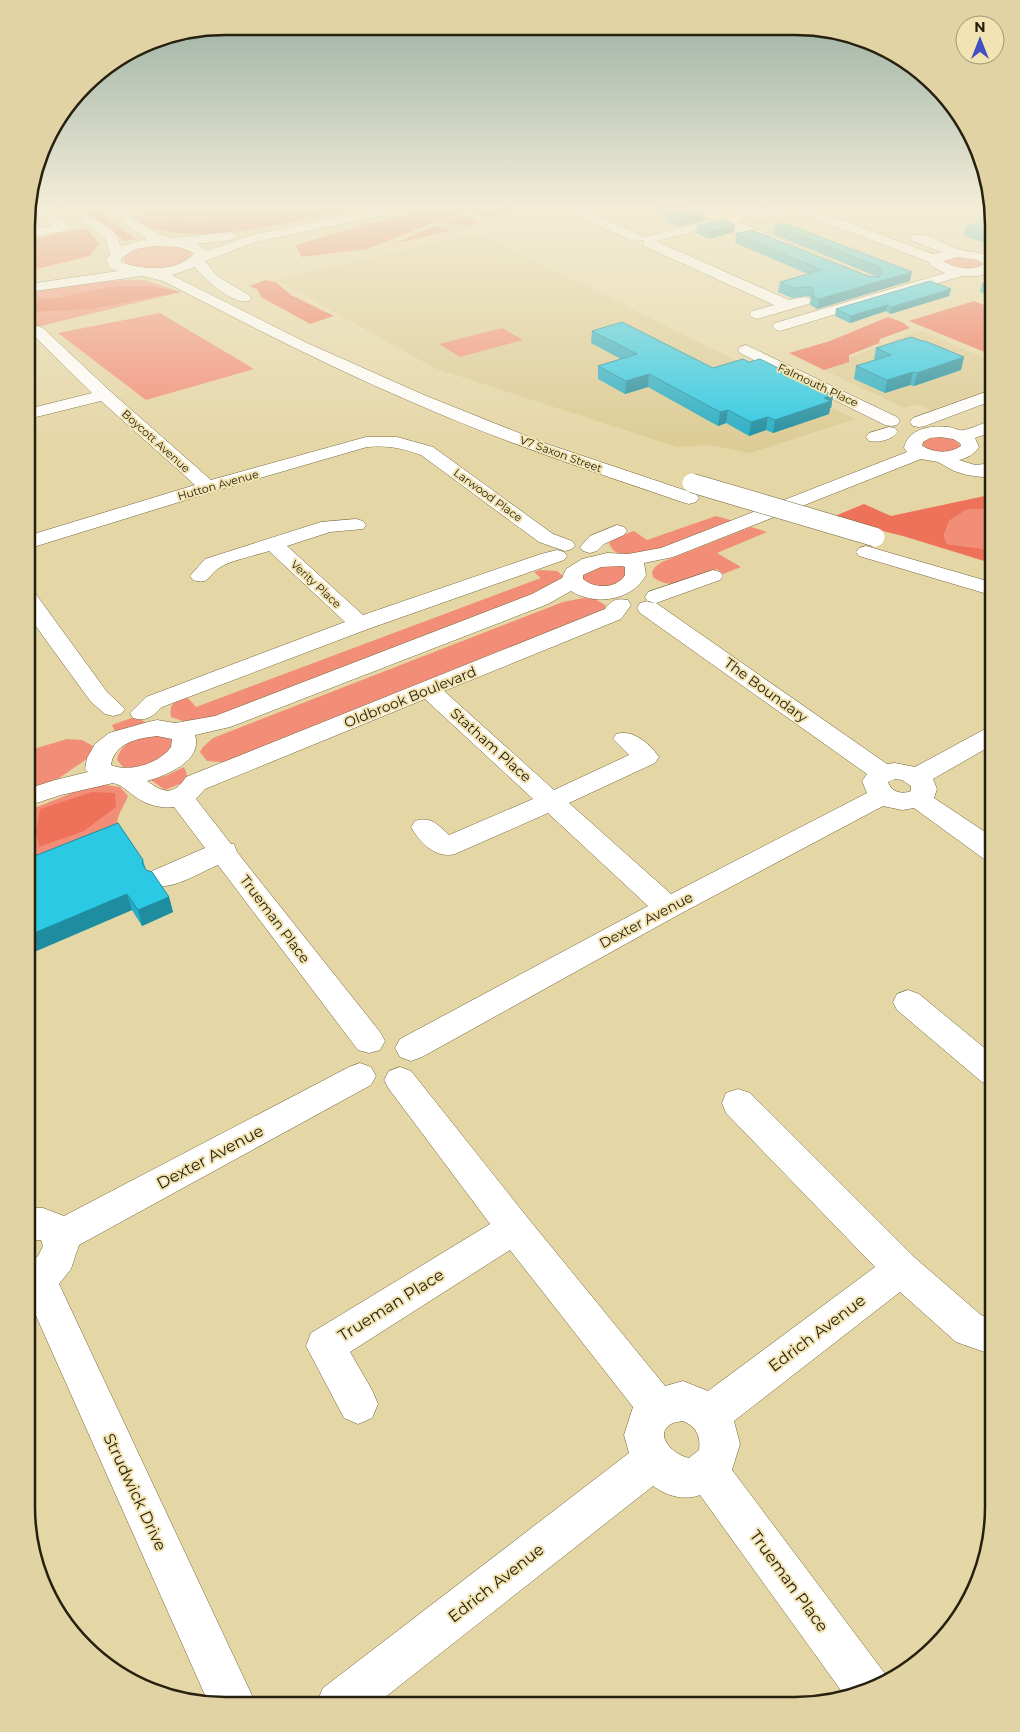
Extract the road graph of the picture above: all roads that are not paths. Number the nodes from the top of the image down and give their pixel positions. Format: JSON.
{"nodes":[{"id":1,"x":186,"y":287,"type":"edge"},
{"id":2,"x":225,"y":287,"type":"edge"},
{"id":3,"x":741,"y":287,"type":"edge"},
{"id":4,"x":916,"y":287,"type":"edge"},
{"id":5,"x":838,"y":290,"type":"edge"},
{"id":6,"x":821,"y":296,"type":"edge"},
{"id":7,"x":864,"y":302,"type":"junction"},
{"id":8,"x":782,"y":307,"type":"junction"},
{"id":9,"x":757,"y":314,"type":"dead end"},
{"id":10,"x":800,"y":320,"type":"junction"},
{"id":11,"x":780,"y":326,"type":"dead end"},
{"id":12,"x":35,"y":334,"type":"edge"},
{"id":13,"x":746,"y":350,"type":"dead end"},
{"id":14,"x":104,"y":395,"type":"junction"},
{"id":15,"x":985,"y":397,"type":"edge"},
{"id":16,"x":35,"y":412,"type":"edge"},
{"id":17,"x":519,"y":422,"type":"dead end"},
{"id":18,"x":919,"y":422,"type":"junction"},
{"id":19,"x":885,"y":430,"type":"junction"},
{"id":20,"x":985,"y":431,"type":"edge"},
{"id":21,"x":940,"y":432,"type":"junction"},
{"id":22,"x":565,"y":439,"type":"dead end"},
{"id":23,"x":967,"y":442,"type":"junction"},
{"id":24,"x":411,"y":445,"type":"joint"},
{"id":25,"x":916,"y":448,"type":"junction"},
{"id":26,"x":985,"y":455,"type":"edge"},
{"id":27,"x":944,"y":457,"type":"junction"},
{"id":28,"x":985,"y":466,"type":"edge"},
{"id":29,"x":208,"y":488,"type":"junction"},
{"id":30,"x":690,"y":491,"type":"junction"},
{"id":31,"x":356,"y":525,"type":"dead end"},
{"id":32,"x":617,"y":531,"type":"dead end"},
{"id":33,"x":35,"y":541,"type":"edge"},
{"id":34,"x":272,"y":544,"type":"junction"},
{"id":35,"x":870,"y":545,"type":"junction"},
{"id":36,"x":590,"y":547,"type":"junction"},
{"id":37,"x":561,"y":551,"type":"junction"},
{"id":38,"x":628,"y":567,"type":"junction"},
{"id":39,"x":985,"y":571,"type":"edge"},
{"id":40,"x":200,"y":576,"type":"dead end"},
{"id":41,"x":713,"y":576,"type":"dead end"},
{"id":42,"x":985,"y":587,"type":"edge"},
{"id":43,"x":590,"y":589,"type":"junction"},
{"id":44,"x":652,"y":603,"type":"junction"},
{"id":45,"x":35,"y":609,"type":"edge"},
{"id":46,"x":360,"y":624,"type":"junction"},
{"id":47,"x":429,"y":690,"type":"junction"},
{"id":48,"x":113,"y":709,"type":"junction"},
{"id":49,"x":167,"y":735,"type":"junction"},
{"id":50,"x":625,"y":739,"type":"dead end"},
{"id":51,"x":985,"y":740,"type":"edge"},
{"id":52,"x":109,"y":764,"type":"junction"},
{"id":53,"x":882,"y":784,"type":"junction"},
{"id":54,"x":917,"y":788,"type":"junction"},
{"id":55,"x":188,"y":790,"type":"junction"},
{"id":56,"x":35,"y":795,"type":"edge"},
{"id":57,"x":552,"y":801,"type":"junction"},
{"id":58,"x":424,"y":827,"type":"dead end"},
{"id":59,"x":985,"y":845,"type":"edge"},
{"id":60,"x":224,"y":851,"type":"junction"},
{"id":61,"x":162,"y":878,"type":"dead end"},
{"id":62,"x":668,"y":908,"type":"junction"},
{"id":63,"x":908,"y":1002,"type":"dead end"},
{"id":64,"x":370,"y":1041,"type":"junction"},
{"id":65,"x":406,"y":1064,"type":"junction"},
{"id":66,"x":985,"y":1066,"type":"edge"},
{"id":67,"x":360,"y":1076,"type":"junction"},
{"id":68,"x":738,"y":1103,"type":"dead end"},
{"id":69,"x":35,"y":1224,"type":"edge"},
{"id":70,"x":514,"y":1228,"type":"junction"},
{"id":71,"x":59,"y":1237,"type":"junction"},
{"id":72,"x":902,"y":1269,"type":"junction"},
{"id":73,"x":35,"y":1280,"type":"edge"},
{"id":74,"x":35,"y":1288,"type":"edge"},
{"id":75,"x":985,"y":1334,"type":"edge"},
{"id":76,"x":358,"y":1404,"type":"dead end"},
{"id":77,"x":658,"y":1408,"type":"junction"},
{"id":78,"x":709,"y":1415,"type":"junction"},
{"id":79,"x":652,"y":1461,"type":"junction"},
{"id":80,"x":707,"y":1470,"type":"junction"},
{"id":81,"x":865,"y":1684,"type":"edge"},
{"id":82,"x":230,"y":1697,"type":"edge"},
{"id":83,"x":348,"y":1697,"type":"edge"}],
"edges":[{"from":1,"to":30,"type":"street","name":"V7 Saxon Street"},
{"from":2,"to":17,"type":"street","name":"V7 Saxon Street"},
{"from":3,"to":8,"type":"street"},
{"from":4,"to":7,"type":"street"},
{"from":5,"to":7,"type":"street"},
{"from":6,"to":8,"type":"street"},
{"from":7,"to":10,"type":"street"},
{"from":8,"to":9,"type":"street"},
{"from":8,"to":10,"type":"street"},
{"from":10,"to":11,"type":"street"},
{"from":12,"to":14,"type":"street","name":"Boycott Avenue"},
{"from":13,"to":19,"type":"street","name":"Falmouth Place"},
{"from":14,"to":16,"type":"street"},
{"from":14,"to":29,"type":"street","name":"Boycott Avenue"},
{"from":15,"to":18,"type":"street"},
{"from":18,"to":19,"type":"street"},
{"from":18,"to":21,"type":"street"},
{"from":19,"to":25,"type":"street","name":"Falmouth Place"},
{"from":20,"to":23,"type":"street"},
{"from":21,"to":23,"type":"street"},
{"from":21,"to":25,"type":"street","name":"Oldbrook Boulevard"},
{"from":22,"to":30,"type":"street","name":"V7 Saxon Street"},
{"from":23,"to":26,"type":"street"},
{"from":23,"to":27,"type":"street"},
{"from":24,"to":29,"type":"street","name":"Hutton Avenue"},
{"from":24,"to":37,"type":"street","name":"Larwood Place"},
{"from":25,"to":27,"type":"street","name":"Falmouth Place"},
{"from":25,"to":38,"type":"street","name":"Oldbrook Boulevard"},
{"from":27,"to":28,"type":"street"},
{"from":29,"to":33,"type":"street","name":"Hutton Avenue"},
{"from":30,"to":35,"type":"street","name":"V7 Saxon Street"},
{"from":31,"to":34,"type":"street"},
{"from":32,"to":36,"type":"street"},
{"from":34,"to":40,"type":"street"},
{"from":34,"to":46,"type":"street","name":"Verity Place"},
{"from":35,"to":39,"type":"street","name":"V7 Saxon Street"},
{"from":35,"to":42,"type":"street","name":"V7 Saxon Street"},
{"from":36,"to":37,"type":"street","name":"Larwood Place"},
{"from":36,"to":38,"type":"street","name":"Larwood Place"},
{"from":37,"to":43,"type":"street","name":"Larwood Place"},
{"from":37,"to":46,"type":"street","name":"Oldbrook Boulevard"},
{"from":38,"to":43,"type":"street","name":"Oldbrook Boulevard"},
{"from":38,"to":43,"type":"street","name":"Oldbrook Boulevard"},
{"from":38,"to":44,"type":"street","name":"The Boundary"},
{"from":41,"to":44,"type":"street"},
{"from":43,"to":44,"type":"street"},
{"from":43,"to":47,"type":"street","name":"Oldbrook Boulevard"},
{"from":43,"to":49,"type":"street","name":"Oldbrook Boulevard"},
{"from":44,"to":53,"type":"street","name":"The Boundary"},
{"from":45,"to":48,"type":"street"},
{"from":46,"to":49,"type":"street","name":"Oldbrook Boulevard"},
{"from":47,"to":55,"type":"street","name":"Oldbrook Boulevard"},
{"from":47,"to":57,"type":"street","name":"Statham Place"},
{"from":48,"to":49,"type":"street"},
{"from":48,"to":52,"type":"street"},
{"from":49,"to":52,"type":"street","name":"Oldbrook Boulevard"},
{"from":49,"to":52,"type":"street","name":"Oldbrook Boulevard"},
{"from":49,"to":55,"type":"street","name":"Trueman Place"},
{"from":50,"to":57,"type":"street"},
{"from":51,"to":54,"type":"street"},
{"from":52,"to":55,"type":"street"},
{"from":52,"to":56,"type":"street","name":"Oldbrook Boulevard"},
{"from":53,"to":54,"type":"street"},
{"from":53,"to":62,"type":"street","name":"Dexter Avenue"},
{"from":54,"to":59,"type":"street"},
{"from":55,"to":60,"type":"street","name":"Trueman Place"},
{"from":57,"to":58,"type":"street"},
{"from":57,"to":62,"type":"street","name":"Statham Place"},
{"from":60,"to":61,"type":"street"},
{"from":60,"to":64,"type":"street","name":"Trueman Place"},
{"from":62,"to":65,"type":"street","name":"Dexter Avenue"},
{"from":63,"to":66,"type":"street"},
{"from":64,"to":65,"type":"street"},
{"from":64,"to":67,"type":"street"},
{"from":65,"to":67,"type":"street"},
{"from":65,"to":70,"type":"street"},
{"from":67,"to":71,"type":"street","name":"Dexter Avenue"},
{"from":68,"to":72,"type":"street"},
{"from":69,"to":71,"type":"street"},
{"from":70,"to":76,"type":"street","name":"Trueman Place"},
{"from":70,"to":77,"type":"street"},
{"from":71,"to":73,"type":"street"},
{"from":72,"to":75,"type":"street"},
{"from":72,"to":78,"type":"street","name":"Edrich Avenue"},
{"from":74,"to":82,"type":"street","name":"Strudwick Drive"},
{"from":77,"to":78,"type":"street"},
{"from":77,"to":79,"type":"street"},
{"from":78,"to":80,"type":"street"},
{"from":79,"to":80,"type":"street"},
{"from":79,"to":83,"type":"street","name":"Edrich Avenue"},
{"from":80,"to":81,"type":"street","name":"Trueman Place"}]}
